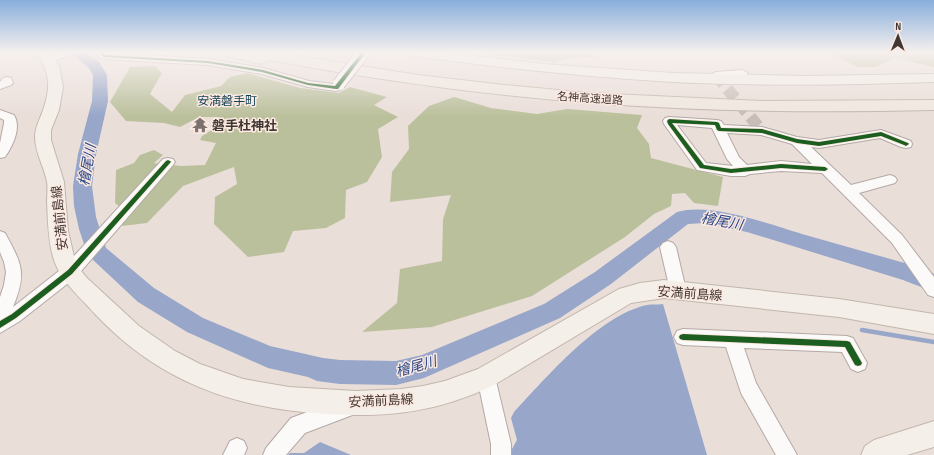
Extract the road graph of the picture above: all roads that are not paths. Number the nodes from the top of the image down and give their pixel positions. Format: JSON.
{"nodes":[{"id":1,"x":55,"y":73,"type":"edge"},
{"id":2,"x":271,"y":73,"type":"edge"},
{"id":3,"x":345,"y":73,"type":"edge"},
{"id":4,"x":347,"y":73,"type":"edge"},
{"id":5,"x":371,"y":73,"type":"edge"},
{"id":6,"x":458,"y":73,"type":"edge"},
{"id":7,"x":606,"y":73,"type":"edge"},
{"id":8,"x":739,"y":73,"type":"edge"},
{"id":9,"x":716,"y":75,"type":"dead end"},
{"id":10,"x":934,"y":78,"type":"edge"},
{"id":11,"x":934,"y":92,"type":"edge"},
{"id":12,"x":934,"y":105,"type":"edge"},
{"id":13,"x":752,"y":107,"type":"junction"},
{"id":14,"x":0,"y":114,"type":"edge"},
{"id":15,"x":719,"y":129,"type":"junction"},
{"id":16,"x":796,"y":141,"type":"junction"},
{"id":17,"x":906,"y":144,"type":"dead end"},
{"id":18,"x":0,"y":154,"type":"edge"},
{"id":19,"x":168,"y":162,"type":"dead end"},
{"id":20,"x":825,"y":169,"type":"junction"},
{"id":21,"x":745,"y":170,"type":"junction"},
{"id":22,"x":890,"y":180,"type":"dead end"},
{"id":23,"x":847,"y":191,"type":"junction"},
{"id":24,"x":0,"y":237,"type":"edge"},
{"id":25,"x":668,"y":247,"type":"dead end"},
{"id":26,"x":74,"y":267,"type":"junction"},
{"id":27,"x":678,"y":290,"type":"junction"},
{"id":28,"x":934,"y":290,"type":"edge"},
{"id":29,"x":0,"y":317,"type":"edge"},
{"id":30,"x":934,"y":324,"type":"edge"},
{"id":31,"x":0,"y":325,"type":"edge"},
{"id":32,"x":683,"y":337,"type":"dead end"},
{"id":33,"x":732,"y":339,"type":"junction"},
{"id":34,"x":858,"y":363,"type":"dead end"},
{"id":35,"x":486,"y":377,"type":"junction"},
{"id":36,"x":359,"y":403,"type":"junction"},
{"id":37,"x":934,"y":434,"type":"edge"},
{"id":38,"x":273,"y":455,"type":"edge"},
{"id":39,"x":501,"y":455,"type":"edge"},
{"id":40,"x":787,"y":455,"type":"edge"},
{"id":41,"x":874,"y":455,"type":"edge"}],
"edges":[{"from":1,"to":26,"type":"main road","name":"安満前島線"},
{"from":2,"to":4,"type":"street","bridge":true},
{"from":3,"to":13,"type":"highway"},
{"from":5,"to":13,"type":"highway","name":"名神高速道路"},
{"from":6,"to":11,"type":"highway","name":"名神高速道路"},
{"from":7,"to":10,"type":"main road"},
{"from":8,"to":9,"type":"street"},
{"from":12,"to":13,"type":"highway","name":"名神高速道路"},
{"from":14,"to":18,"type":"street"},
{"from":15,"to":16,"type":"street"},
{"from":15,"to":21,"type":"street"},
{"from":15,"to":21,"type":"street"},
{"from":16,"to":17,"type":"street"},
{"from":16,"to":20,"type":"street"},
{"from":19,"to":26,"type":"street"},
{"from":20,"to":21,"type":"street"},
{"from":20,"to":23,"type":"street"},
{"from":22,"to":23,"type":"street"},
{"from":23,"to":28,"type":"street"},
{"from":24,"to":29,"type":"street"},
{"from":25,"to":27,"type":"street"},
{"from":26,"to":31,"type":"street"},
{"from":26,"to":36,"type":"main road","name":"安満前島線"},
{"from":27,"to":30,"type":"main road","name":"安満前島線"},
{"from":27,"to":35,"type":"main road","name":"安満前島線"},
{"from":32,"to":33,"type":"street"},
{"from":33,"to":34,"type":"street"},
{"from":33,"to":40,"type":"street"},
{"from":35,"to":36,"type":"main road","name":"安満前島線"},
{"from":35,"to":39,"type":"street"},
{"from":36,"to":38,"type":"street"},
{"from":37,"to":41,"type":"main road"}]}
